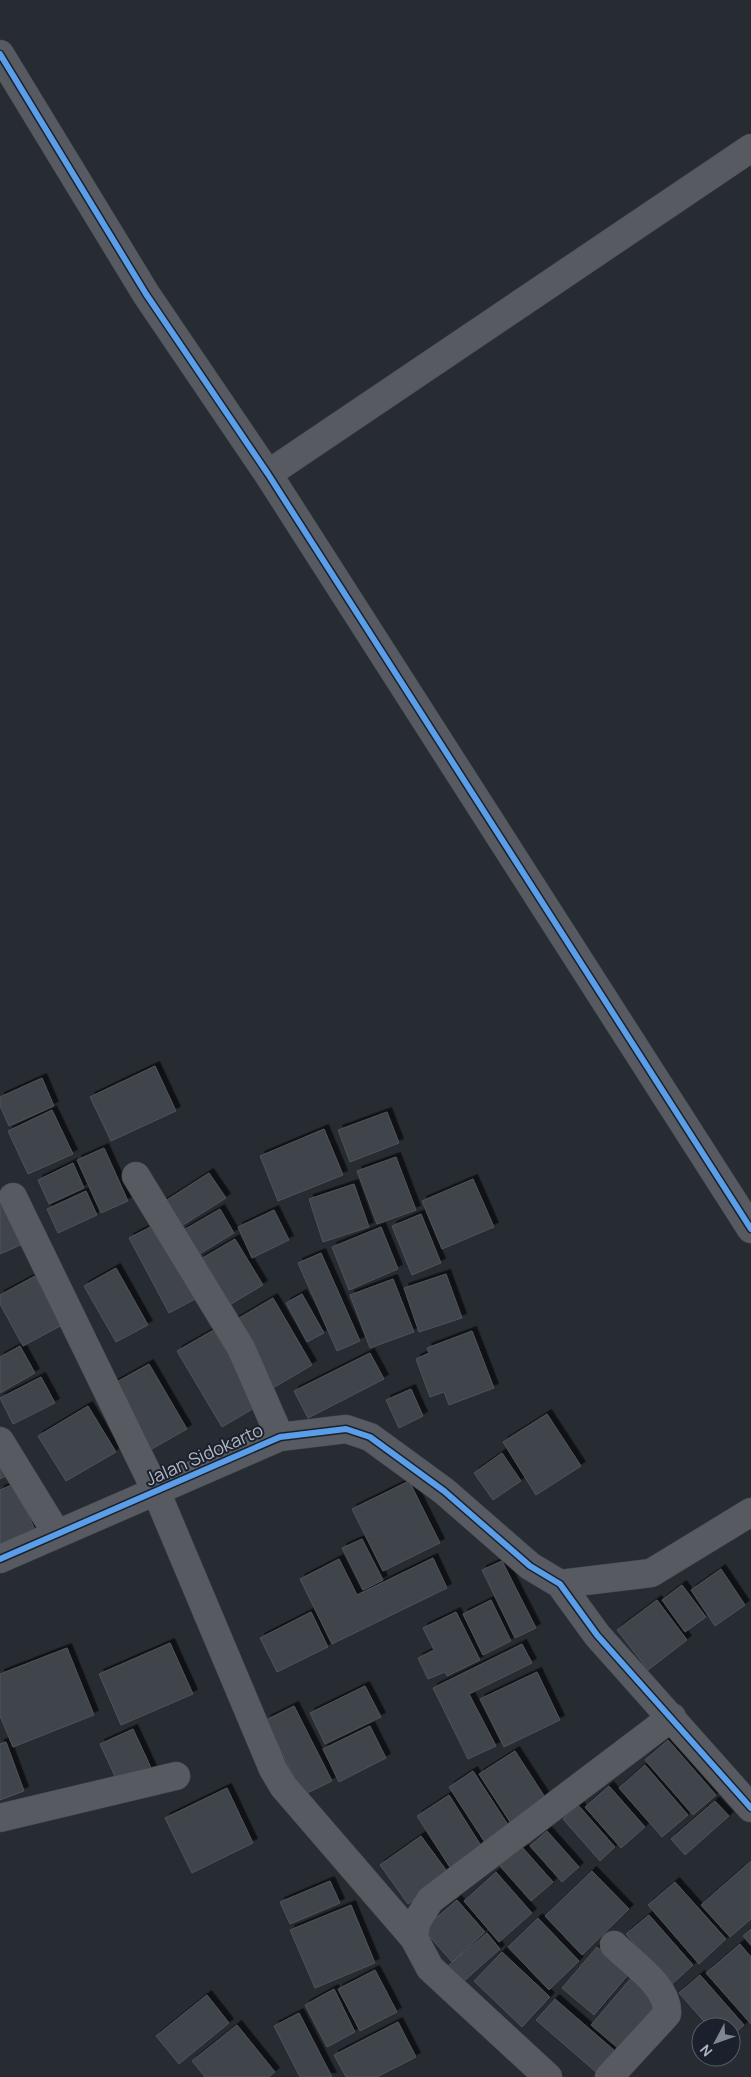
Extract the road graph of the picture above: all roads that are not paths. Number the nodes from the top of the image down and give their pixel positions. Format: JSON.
{"nodes":[{"id":1,"x":0,"y":54,"type":"edge"},
{"id":2,"x":751,"y":148,"type":"edge"},
{"id":3,"x":268,"y":474,"type":"junction"},
{"id":4,"x":136,"y":1176,"type":"dead end"},
{"id":5,"x":13,"y":1197,"type":"dead end"},
{"id":6,"x":751,"y":1230,"type":"edge"},
{"id":7,"x":280,"y":1437,"type":"junction"},
{"id":8,"x":0,"y":1441,"type":"edge"},
{"id":9,"x":156,"y":1491,"type":"junction"},
{"id":10,"x":751,"y":1512,"type":"edge"},
{"id":11,"x":57,"y":1534,"type":"junction"},
{"id":12,"x":0,"y":1559,"type":"edge"},
{"id":13,"x":560,"y":1584,"type":"junction"},
{"id":14,"x":672,"y":1717,"type":"junction"},
{"id":15,"x":176,"y":1776,"type":"dead end"},
{"id":16,"x":751,"y":1808,"type":"edge"},
{"id":17,"x":0,"y":1818,"type":"edge"},
{"id":18,"x":414,"y":1938,"type":"junction"},
{"id":19,"x":614,"y":1945,"type":"dead end"},
{"id":20,"x":548,"y":2077,"type":"edge"},
{"id":21,"x":609,"y":2077,"type":"edge"}],
"edges":[{"from":1,"to":3,"type":"street"},
{"from":2,"to":3,"type":"street"},
{"from":3,"to":6,"type":"street"},
{"from":4,"to":7,"type":"street"},
{"from":5,"to":9,"type":"street"},
{"from":7,"to":9,"type":"street","name":"Jalan Sidokarto"},
{"from":7,"to":13,"type":"street","name":"Jalan Sidokarto"},
{"from":8,"to":11,"type":"street"},
{"from":9,"to":11,"type":"street","name":"Jalan Sidokarto"},
{"from":9,"to":18,"type":"street"},
{"from":10,"to":13,"type":"street"},
{"from":11,"to":12,"type":"street","name":"Jalan Sidokarto"},
{"from":13,"to":14,"type":"street"},
{"from":14,"to":16,"type":"street"},
{"from":14,"to":18,"type":"street"},
{"from":15,"to":17,"type":"street"},
{"from":18,"to":20,"type":"street"},
{"from":19,"to":21,"type":"street"}]}
